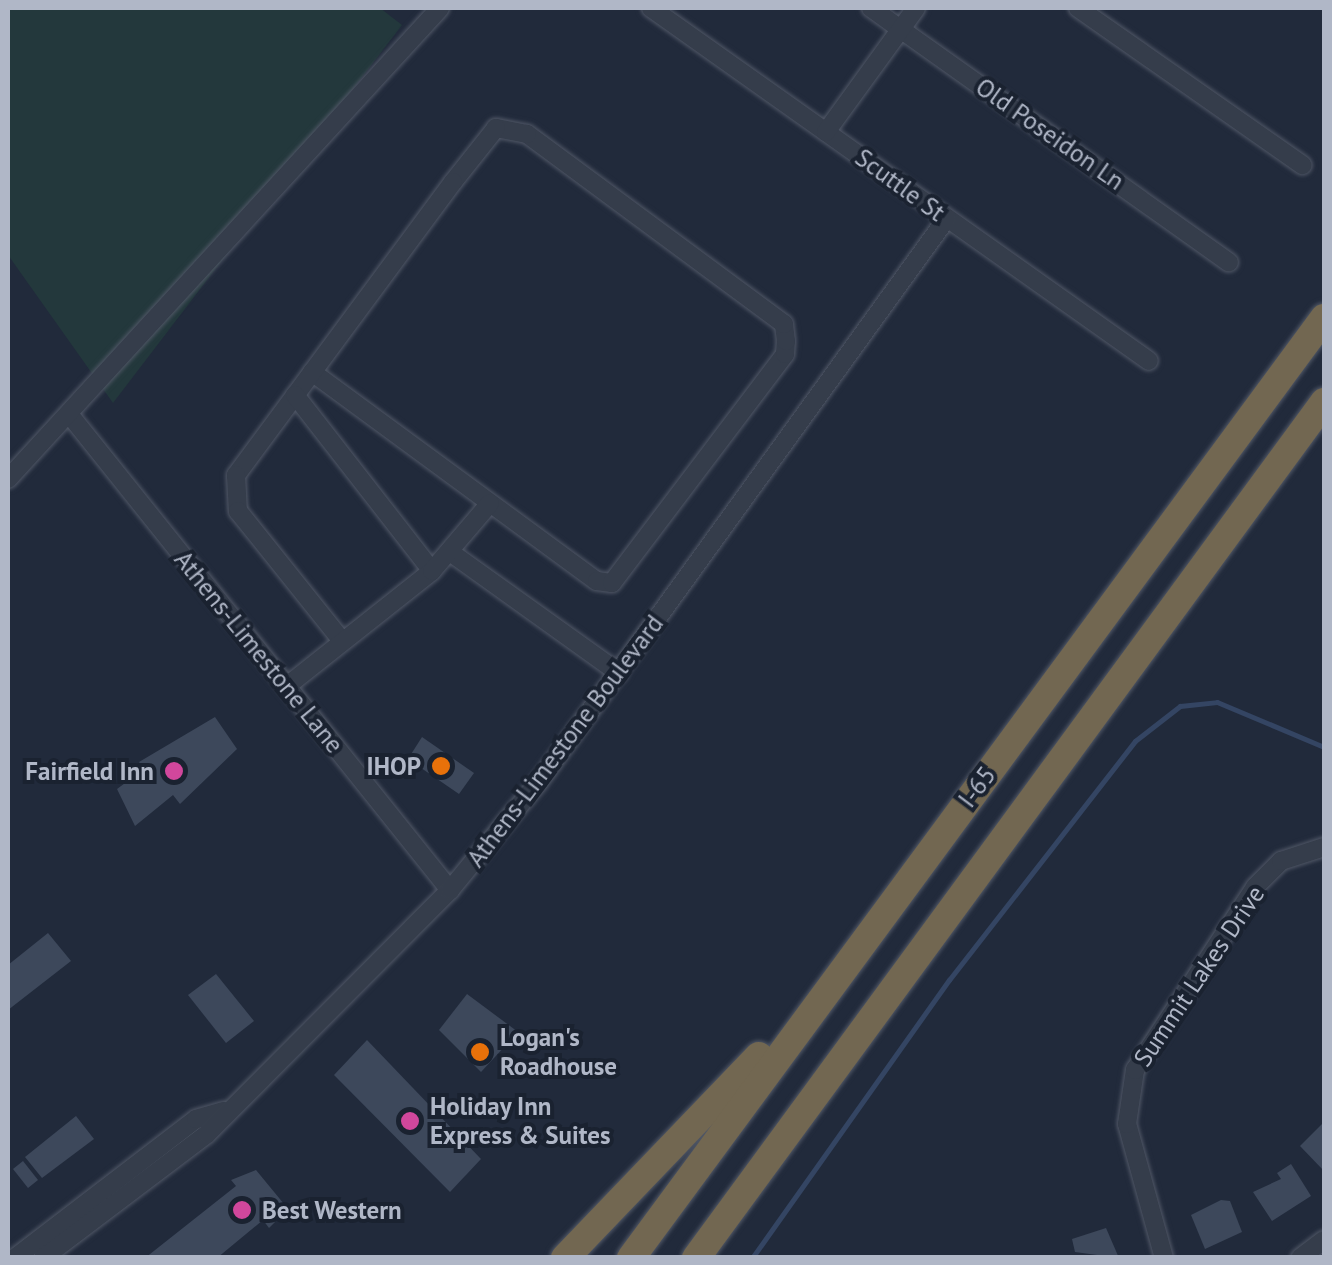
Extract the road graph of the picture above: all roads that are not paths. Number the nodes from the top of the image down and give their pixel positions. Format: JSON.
{"nodes":[{"id":1,"x":651,"y":8,"type":"edge"},
{"id":2,"x":871,"y":8,"type":"edge"},
{"id":3,"x":916,"y":8,"type":"edge"},
{"id":4,"x":1078,"y":8,"type":"edge"},
{"id":5,"x":439,"y":9,"type":"edge"},
{"id":6,"x":901,"y":28,"type":"junction"},
{"id":7,"x":826,"y":132,"type":"junction"},
{"id":8,"x":1302,"y":165,"type":"dead end"},
{"id":9,"x":946,"y":218,"type":"junction"},
{"id":10,"x":1229,"y":262,"type":"dead end"},
{"id":11,"x":1324,"y":318,"type":"edge"},
{"id":12,"x":1149,"y":361,"type":"dead end"},
{"id":13,"x":312,"y":372,"type":"junction"},
{"id":14,"x":295,"y":395,"type":"junction"},
{"id":15,"x":1324,"y":402,"type":"edge"},
{"id":16,"x":69,"y":414,"type":"junction"},
{"id":17,"x":8,"y":479,"type":"edge"},
{"id":18,"x":490,"y":503,"type":"junction"},
{"id":19,"x":450,"y":552,"type":"junction"},
{"id":20,"x":432,"y":571,"type":"junction"},
{"id":21,"x":342,"y":640,"type":"junction"},
{"id":22,"x":618,"y":673,"type":"junction"},
{"id":23,"x":287,"y":686,"type":"junction"},
{"id":24,"x":1324,"y":848,"type":"edge"},
{"id":25,"x":450,"y":890,"type":"junction"},
{"id":26,"x":842,"y":968,"type":"junction"},
{"id":27,"x":224,"y":1111,"type":"junction"},
{"id":28,"x":769,"y":1162,"type":"junction"},
{"id":29,"x":1324,"y":1240,"type":"edge"},
{"id":30,"x":15,"y":1258,"type":"edge"},
{"id":31,"x":43,"y":1258,"type":"edge"},
{"id":32,"x":565,"y":1258,"type":"edge"},
{"id":33,"x":630,"y":1258,"type":"edge"},
{"id":34,"x":696,"y":1258,"type":"edge"},
{"id":35,"x":716,"y":1258,"type":"edge"},
{"id":36,"x":1164,"y":1258,"type":"edge"},
{"id":37,"x":1300,"y":1258,"type":"edge"}],
"edges":[{"from":1,"to":7,"type":"street","name":"Scuttle St"},
{"from":2,"to":6,"type":"street","name":"Old Poseidon Ln"},
{"from":3,"to":6,"type":"street"},
{"from":4,"to":8,"type":"street"},
{"from":5,"to":16,"type":"street"},
{"from":6,"to":7,"type":"street"},
{"from":6,"to":10,"type":"street","name":"Old Poseidon Ln"},
{"from":7,"to":9,"type":"street","name":"Scuttle St"},
{"from":9,"to":12,"type":"street","name":"Scuttle St"},
{"from":9,"to":22,"type":"street","name":"Athens-Limestone Boulevard"},
{"from":11,"to":26,"type":"highway","name":"I-65"},
{"from":13,"to":14,"type":"street"},
{"from":13,"to":18,"type":"street"},
{"from":13,"to":18,"type":"street"},
{"from":14,"to":20,"type":"street"},
{"from":14,"to":21,"type":"street"},
{"from":15,"to":28,"type":"highway"},
{"from":16,"to":17,"type":"street"},
{"from":16,"to":23,"type":"street","name":"Athens-Limestone Lane"},
{"from":18,"to":19,"type":"street"},
{"from":19,"to":20,"type":"street"},
{"from":19,"to":22,"type":"street"},
{"from":20,"to":21,"type":"street"},
{"from":21,"to":23,"type":"street"},
{"from":22,"to":25,"type":"street","name":"Athens-Limestone Boulevard"},
{"from":23,"to":25,"type":"street","name":"Athens-Limestone Lane"},
{"from":24,"to":36,"type":"street","name":"Summit Lakes Drive"},
{"from":25,"to":27,"type":"street","name":"Athens-Limestone Boulevard"},
{"from":26,"to":32,"type":"highway"},
{"from":26,"to":33,"type":"highway","name":"I-65"},
{"from":27,"to":30,"type":"street","name":"Athens-Limestone Boulevard"},
{"from":27,"to":31,"type":"street","name":"Athens-Limestone Boulevard"},
{"from":28,"to":34,"type":"highway"},
{"from":28,"to":35,"type":"highway"},
{"from":29,"to":37,"type":"street"}]}
